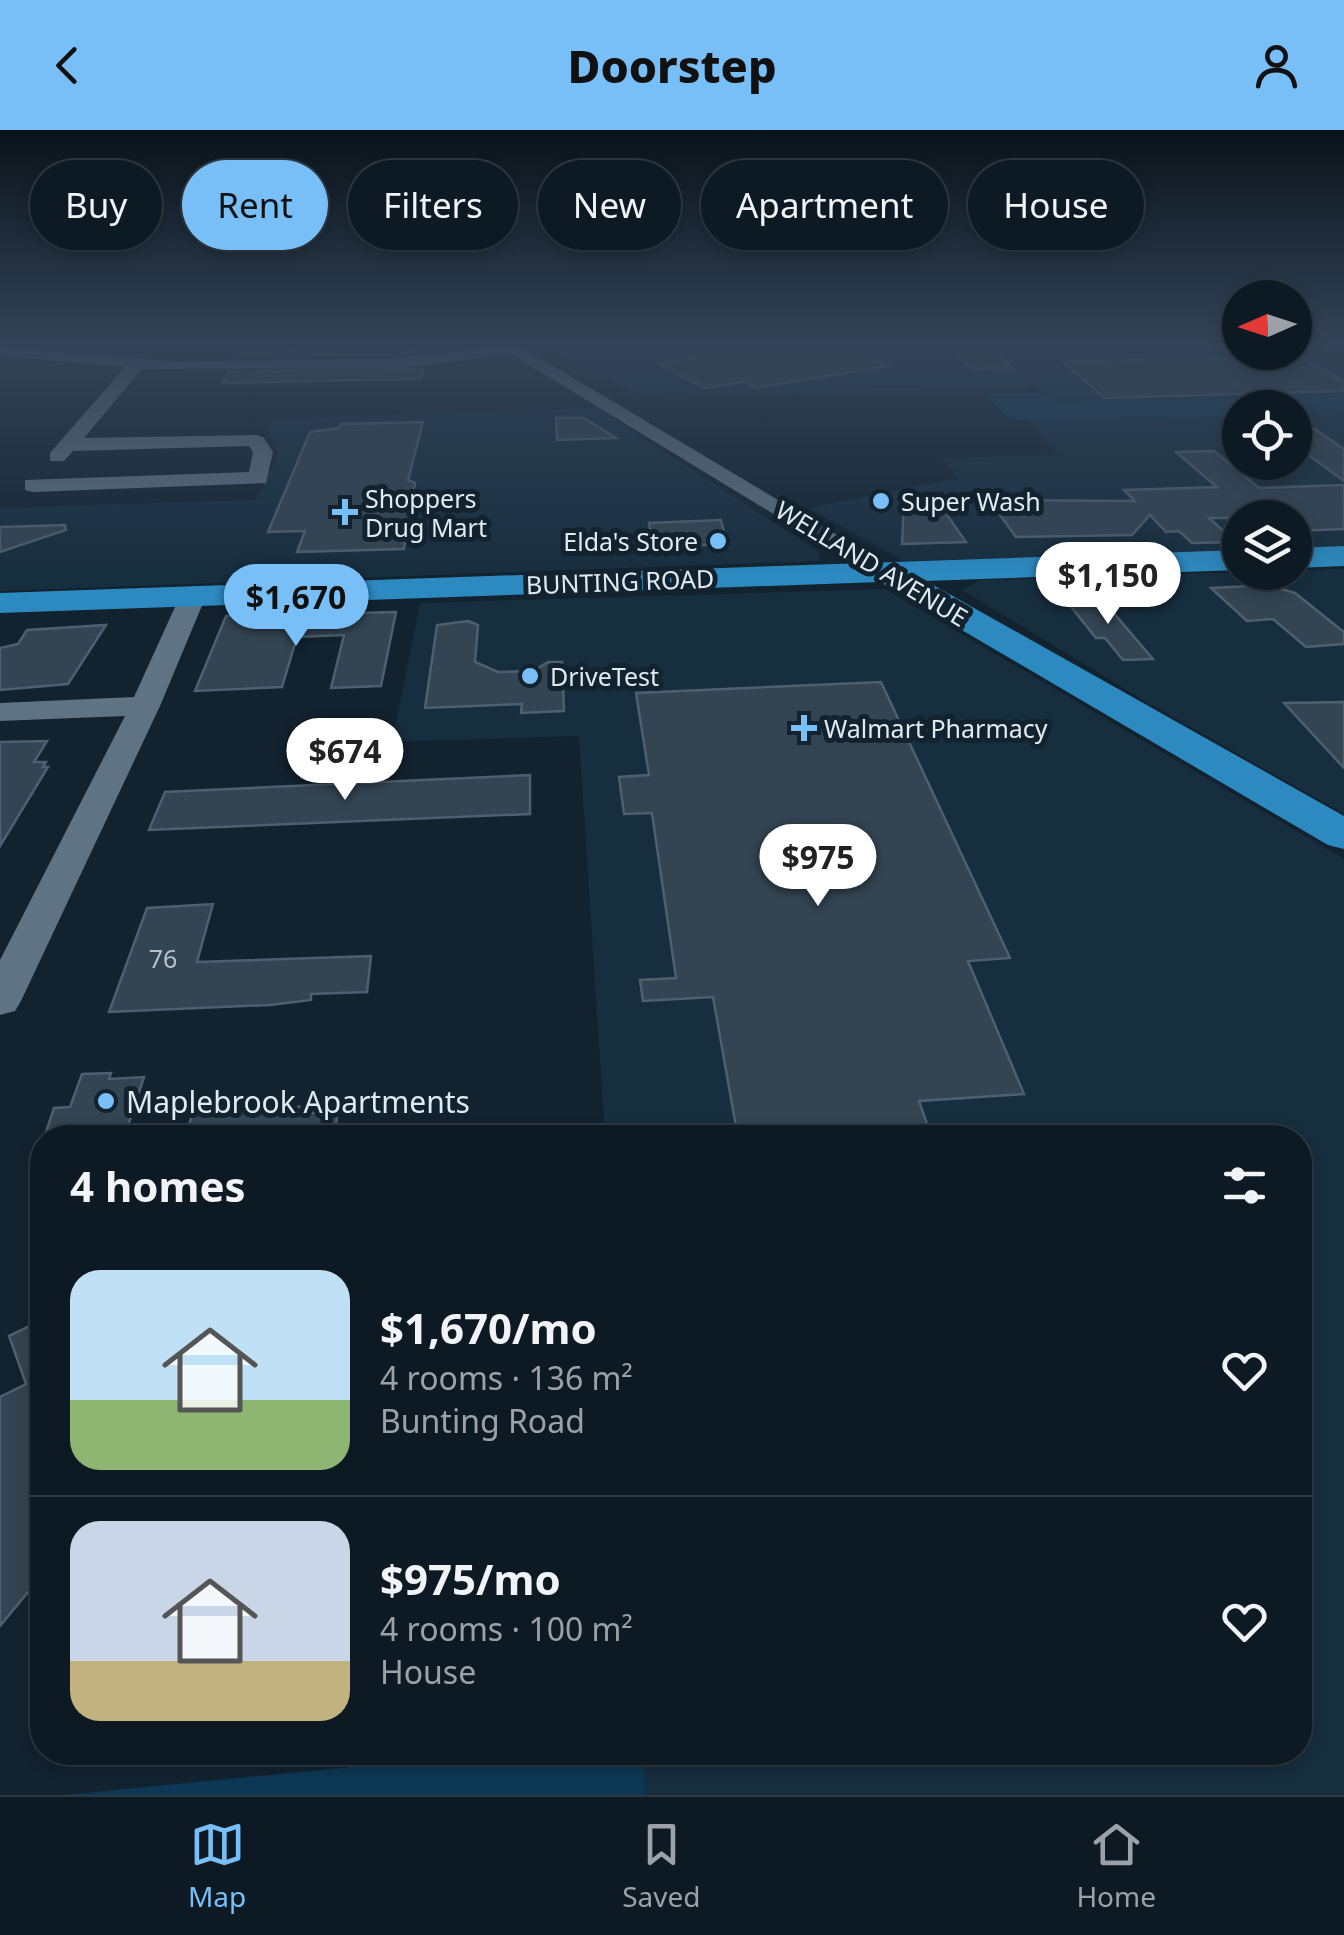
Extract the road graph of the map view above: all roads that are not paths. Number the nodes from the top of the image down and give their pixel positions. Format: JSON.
{"nodes":[{"id":1,"x":86,"y":423,"type":"edge"},
{"id":2,"x":636,"y":423,"type":"edge"},
{"id":3,"x":67,"y":445,"type":"junction"},
{"id":4,"x":32,"y":486,"type":"junction"},
{"id":5,"x":17,"y":503,"type":"dead end"},
{"id":6,"x":819,"y":532,"type":"junction"},
{"id":7,"x":1344,"y":556,"type":"edge"},
{"id":8,"x":1312,"y":557,"type":"edge"},
{"id":9,"x":1222,"y":561,"type":"edge"},
{"id":10,"x":981,"y":568,"type":"junction"},
{"id":11,"x":886,"y":572,"type":"junction"},
{"id":12,"x":784,"y":576,"type":"junction"},
{"id":13,"x":192,"y":596,"type":"junction"},
{"id":14,"x":0,"y":603,"type":"edge"},
{"id":15,"x":952,"y":611,"type":"junction"},
{"id":16,"x":145,"y":706,"type":"junction"},
{"id":17,"x":0,"y":712,"type":"edge"},
{"id":18,"x":1344,"y":836,"type":"edge"},
{"id":19,"x":0,"y":1000,"type":"edge"}],
"edges":[{"from":1,"to":3,"type":"street"},
{"from":2,"to":6,"type":"street","name":"WELLAND AVENUE"},
{"from":3,"to":4,"type":"street"},
{"from":3,"to":4,"type":"street"},
{"from":4,"to":5,"type":"street"},
{"from":6,"to":11,"type":"street","name":"WELLAND AVENUE"},
{"from":6,"to":12,"type":"main road"},
{"from":7,"to":8,"type":"main road"},
{"from":9,"to":10,"type":"main road","name":"BUNTING ROAD"},
{"from":10,"to":11,"type":"main road","name":"BUNTING ROAD"},
{"from":10,"to":15,"type":"main road"},
{"from":11,"to":12,"type":"main road","name":"BUNTING ROAD"},
{"from":11,"to":15,"type":"main road","name":"WELLAND AVENUE"},
{"from":12,"to":13,"type":"main road","name":"BUNTING ROAD"},
{"from":13,"to":14,"type":"main road","name":"BUNTING ROAD"},
{"from":13,"to":16,"type":"street"},
{"from":15,"to":18,"type":"main road","name":"WELLAND AVENUE"},
{"from":16,"to":17,"type":"street"},
{"from":16,"to":19,"type":"street"}]}
